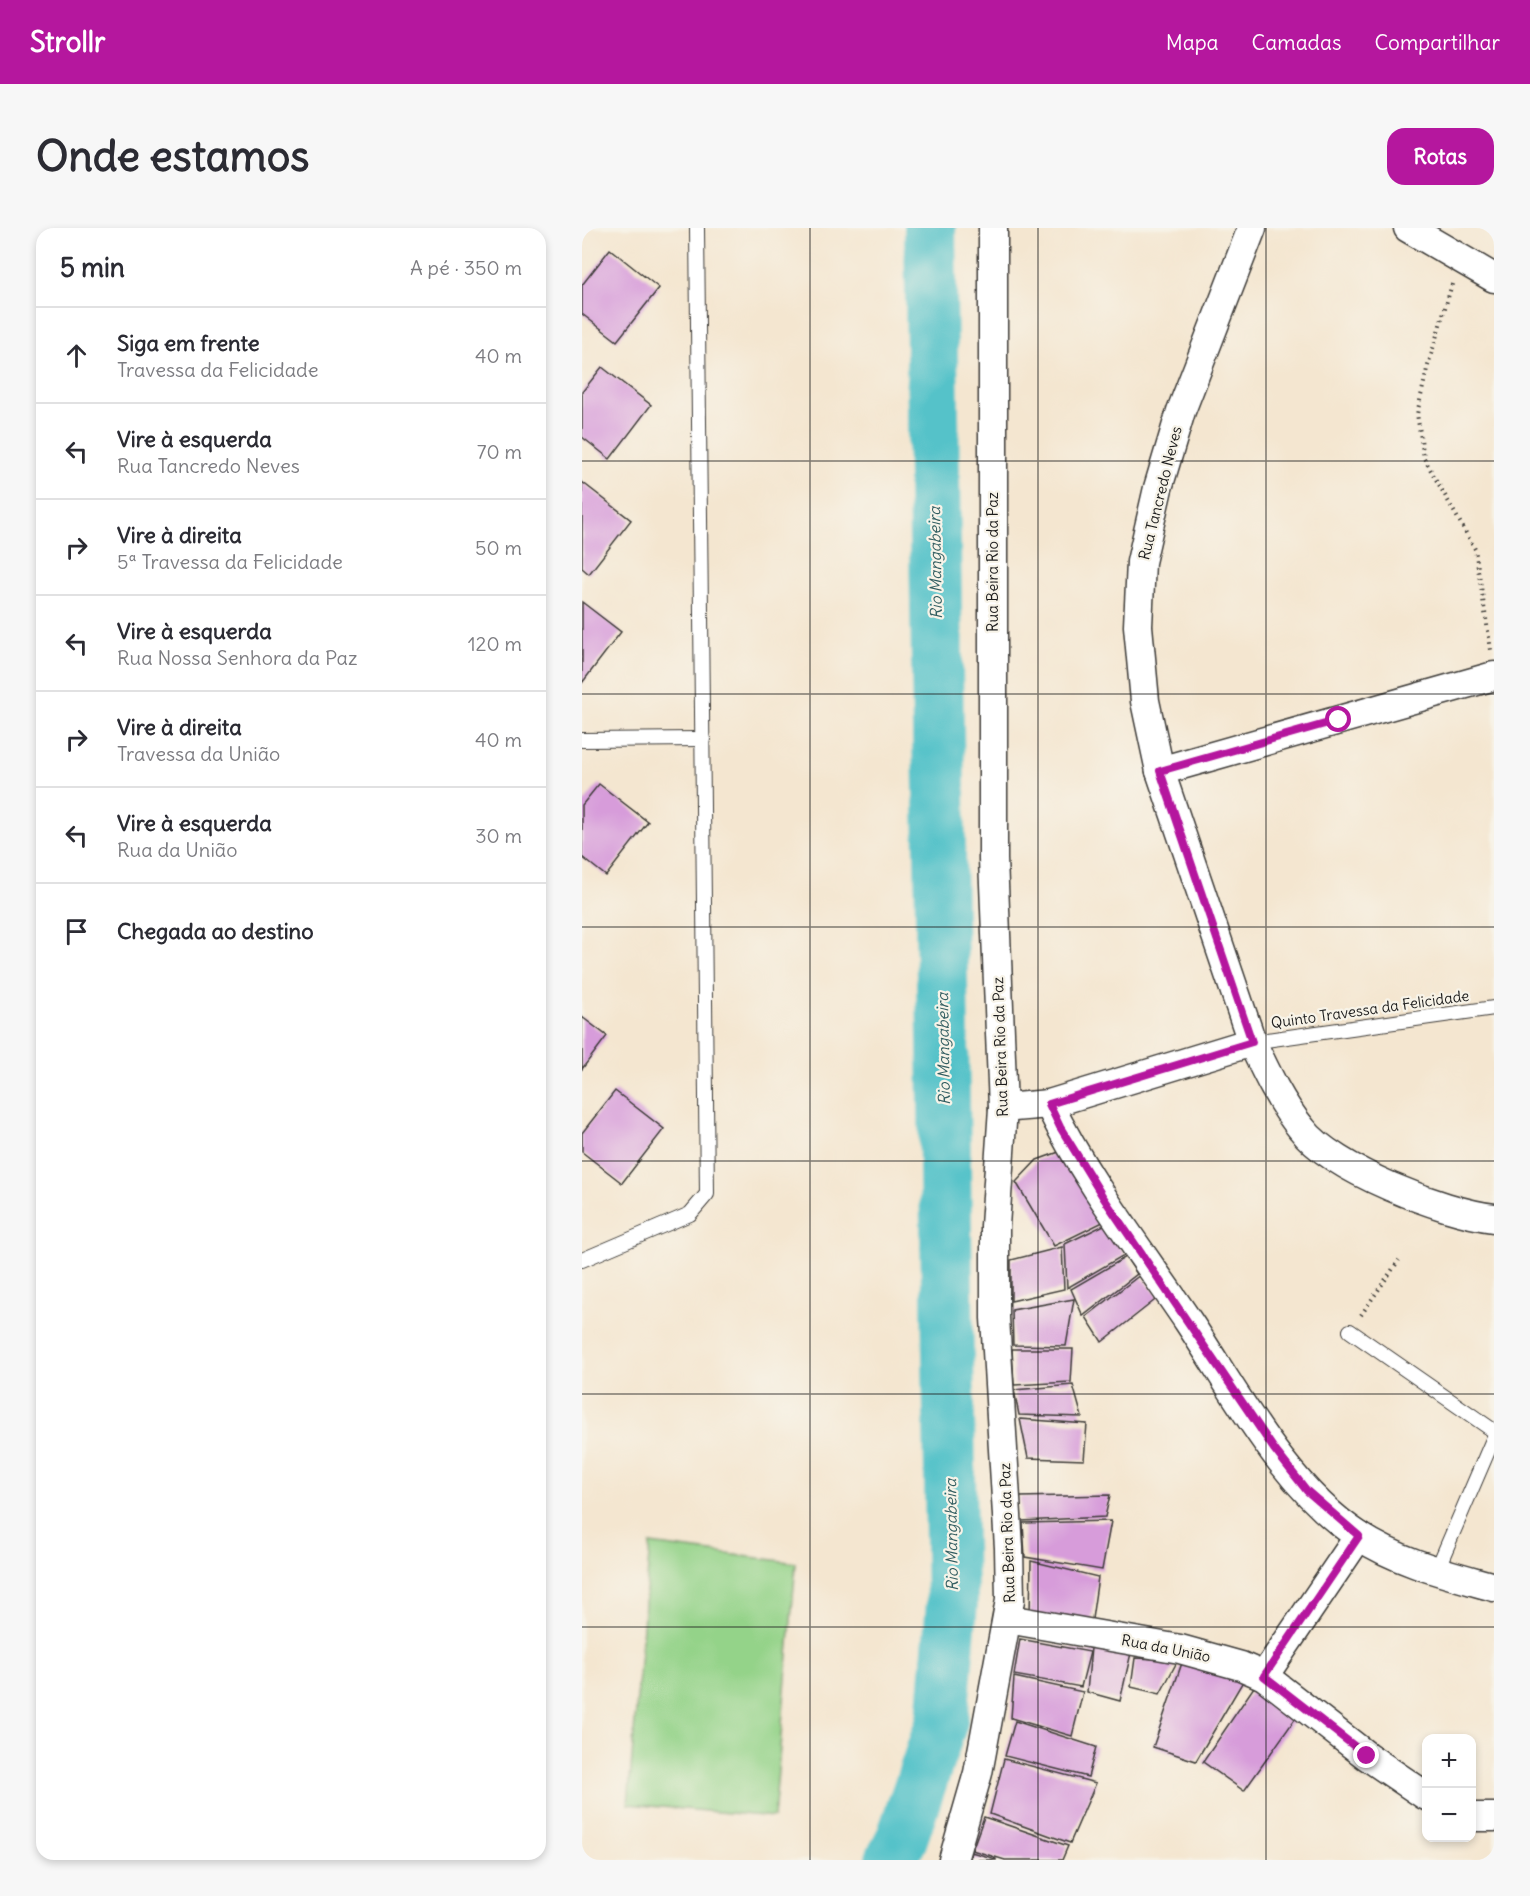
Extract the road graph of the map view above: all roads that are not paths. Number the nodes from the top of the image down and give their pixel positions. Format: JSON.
{"nodes":[{"id":1,"x":697,"y":228,"type":"edge"},
{"id":2,"x":993,"y":228,"type":"edge"},
{"id":3,"x":1252,"y":228,"type":"edge"},
{"id":4,"x":1408,"y":228,"type":"edge"},
{"id":5,"x":1494,"y":278,"type":"edge"},
{"id":6,"x":1493,"y":667,"type":"edge"},
{"id":7,"x":703,"y":739,"type":"junction"},
{"id":8,"x":582,"y":740,"type":"edge"},
{"id":9,"x":1160,"y":771,"type":"junction"},
{"id":10,"x":1494,"y":1008,"type":"edge"},
{"id":11,"x":1252,"y":1042,"type":"junction"},
{"id":12,"x":1049,"y":1104,"type":"junction"},
{"id":13,"x":1003,"y":1108,"type":"junction"},
{"id":14,"x":1494,"y":1218,"type":"edge"},
{"id":15,"x":582,"y":1260,"type":"edge"},
{"id":16,"x":1350,"y":1331,"type":"road end"},
{"id":17,"x":1494,"y":1431,"type":"edge"},
{"id":18,"x":1494,"y":1437,"type":"edge"},
{"id":19,"x":1359,"y":1536,"type":"junction"},
{"id":20,"x":1437,"y":1572,"type":"junction"},
{"id":21,"x":1494,"y":1587,"type":"edge"},
{"id":22,"x":1008,"y":1619,"type":"junction"},
{"id":23,"x":1264,"y":1676,"type":"junction"},
{"id":24,"x":1422,"y":1793,"type":"edge"},
{"id":25,"x":1476,"y":1817,"type":"edge"},
{"id":26,"x":1494,"y":1817,"type":"edge"},
{"id":27,"x":953,"y":1860,"type":"edge"}],
"edges":[{"from":1,"to":7,"type":"lane"},
{"from":2,"to":13,"type":"street","name":"Rua Beira Rio da Paz"},
{"from":3,"to":9,"type":"street","name":"Rua Tancredo Neves"},
{"from":4,"to":5,"type":"street"},
{"from":6,"to":9,"type":"street"},
{"from":7,"to":8,"type":"lane"},
{"from":7,"to":15,"type":"lane"},
{"from":9,"to":11,"type":"street","name":"Rua Tancredo Neves"},
{"from":10,"to":11,"type":"lane","name":"Quinto Travessa da Felicidade"},
{"from":11,"to":12,"type":"street"},
{"from":11,"to":14,"type":"street","name":"Rua Tancredo Neves"},
{"from":12,"to":13,"type":"street"},
{"from":12,"to":19,"type":"street"},
{"from":13,"to":22,"type":"street","name":"Rua Beira Rio da Paz"},
{"from":16,"to":17,"type":"lane"},
{"from":18,"to":20,"type":"lane"},
{"from":19,"to":20,"type":"street"},
{"from":19,"to":23,"type":"street"},
{"from":20,"to":21,"type":"street"},
{"from":22,"to":23,"type":"street","name":"Rua da União"},
{"from":22,"to":27,"type":"street","name":"Rua Beira Rio da Paz"},
{"from":23,"to":24,"type":"street","name":"Rua da União"},
{"from":25,"to":26,"type":"street"}]}
